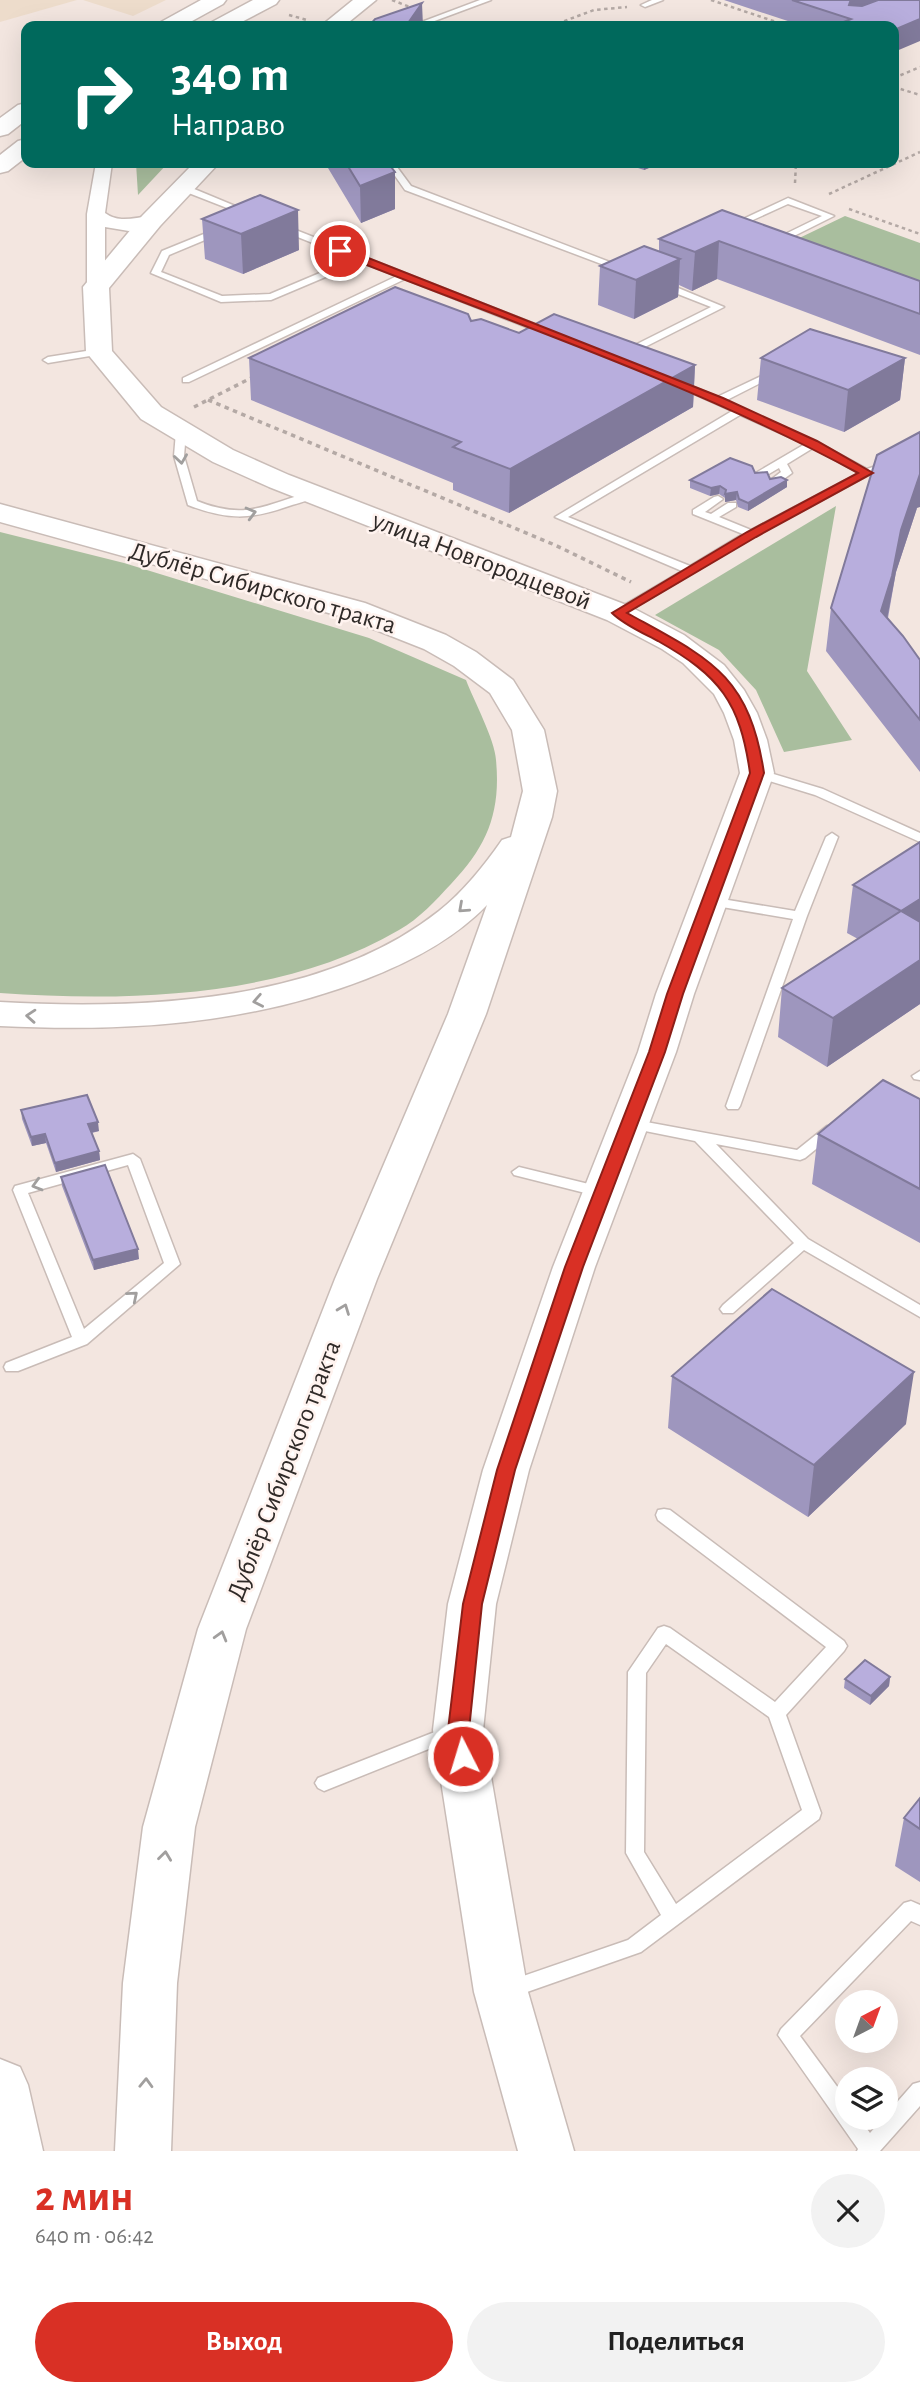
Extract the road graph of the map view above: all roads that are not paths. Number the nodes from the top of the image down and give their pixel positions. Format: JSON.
{"nodes":[{"id":1,"x":216,"y":0,"type":"edge"},
{"id":2,"x":269,"y":0,"type":"edge"},
{"id":3,"x":366,"y":0,"type":"edge"},
{"id":4,"x":487,"y":0,"type":"edge"},
{"id":5,"x":659,"y":0,"type":"edge"},
{"id":6,"x":645,"y":5,"type":"road end"},
{"id":7,"x":177,"y":21,"type":"edge"},
{"id":8,"x":229,"y":21,"type":"edge"},
{"id":9,"x":338,"y":21,"type":"edge"},
{"id":10,"x":429,"y":21,"type":"edge"},
{"id":11,"x":21,"y":102,"type":"edge"},
{"id":12,"x":0,"y":113,"type":"edge"},
{"id":13,"x":21,"y":114,"type":"edge"},
{"id":14,"x":0,"y":130,"type":"edge"},
{"id":15,"x":21,"y":150,"type":"edge"},
{"id":16,"x":0,"y":166,"type":"edge"},
{"id":17,"x":103,"y":168,"type":"edge"},
{"id":18,"x":202,"y":168,"type":"edge"},
{"id":19,"x":394,"y":168,"type":"edge"},
{"id":20,"x":184,"y":188,"type":"junction"},
{"id":21,"x":96,"y":214,"type":"junction"},
{"id":22,"x":151,"y":221,"type":"junction"},
{"id":23,"x":242,"y":221,"type":"edge"},
{"id":24,"x":278,"y":226,"type":"edge"},
{"id":25,"x":229,"y":227,"type":"edge"},
{"id":26,"x":734,"y":235,"type":"edge"},
{"id":27,"x":780,"y":251,"type":"edge"},
{"id":28,"x":361,"y":259,"type":"junction"},
{"id":29,"x":631,"y":272,"type":"edge"},
{"id":30,"x":404,"y":276,"type":"junction"},
{"id":31,"x":656,"y":282,"type":"edge"},
{"id":32,"x":96,"y":287,"type":"junction"},
{"id":33,"x":553,"y":334,"type":"edge"},
{"id":34,"x":99,"y":352,"type":"junction"},
{"id":35,"x":48,"y":360,"type":"dead end"},
{"id":36,"x":627,"y":363,"type":"edge"},
{"id":37,"x":788,"y":366,"type":"edge"},
{"id":38,"x":662,"y":377,"type":"edge"},
{"id":39,"x":186,"y":380,"type":"dead end"},
{"id":40,"x":719,"y":400,"type":"junction"},
{"id":41,"x":739,"y":411,"type":"junction"},
{"id":42,"x":184,"y":421,"type":"junction"},
{"id":43,"x":813,"y":444,"type":"junction"},
{"id":44,"x":888,"y":461,"type":"edge"},
{"id":45,"x":781,"y":463,"type":"junction"},
{"id":46,"x":867,"y":473,"type":"junction"},
{"id":47,"x":758,"y":477,"type":"edge"},
{"id":48,"x":773,"y":482,"type":"edge"},
{"id":49,"x":314,"y":494,"type":"junction"},
{"id":50,"x":718,"y":499,"type":"dead end"},
{"id":51,"x":732,"y":505,"type":"dead end"},
{"id":52,"x":0,"y":513,"type":"edge"},
{"id":53,"x":712,"y":518,"type":"junction"},
{"id":54,"x":751,"y":534,"type":"junction"},
{"id":55,"x":690,"y":570,"type":"junction"},
{"id":56,"x":618,"y":613,"type":"junction"},
{"id":57,"x":757,"y":773,"type":"junction"},
{"id":58,"x":535,"y":817,"type":"junction"},
{"id":59,"x":832,"y":836,"type":"dead end"},
{"id":60,"x":920,"y":838,"type":"edge"},
{"id":61,"x":710,"y":901,"type":"junction"},
{"id":62,"x":800,"y":916,"type":"junction"},
{"id":63,"x":0,"y":1014,"type":"edge"},
{"id":64,"x":733,"y":1106,"type":"dead end"},
{"id":65,"x":848,"y":1116,"type":"edge"},
{"id":66,"x":629,"y":1124,"type":"junction"},
{"id":67,"x":700,"y":1137,"type":"junction"},
{"id":68,"x":519,"y":1172,"type":"dead end"},
{"id":69,"x":603,"y":1192,"type":"junction"},
{"id":70,"x":803,"y":1243,"type":"junction"},
{"id":71,"x":728,"y":1309,"type":"dead end"},
{"id":72,"x":920,"y":1312,"type":"edge"},
{"id":73,"x":81,"y":1340,"type":"junction"},
{"id":74,"x":12,"y":1367,"type":"dead end"},
{"id":75,"x":664,"y":1515,"type":"dead end"},
{"id":76,"x":776,"y":1713,"type":"junction"},
{"id":77,"x":458,"y":1730,"type":"junction"},
{"id":78,"x":324,"y":1783,"type":"dead end"},
{"id":79,"x":673,"y":1917,"type":"junction"},
{"id":80,"x":920,"y":1917,"type":"edge"},
{"id":81,"x":501,"y":1992,"type":"junction"},
{"id":82,"x":0,"y":2085,"type":"edge"},
{"id":83,"x":920,"y":2091,"type":"edge"},
{"id":84,"x":835,"y":2100,"type":"edge"},
{"id":85,"x":856,"y":2130,"type":"edge"},
{"id":86,"x":868,"y":2149,"type":"edge"},
{"id":87,"x":15,"y":2151,"type":"edge"},
{"id":88,"x":143,"y":2151,"type":"edge"},
{"id":89,"x":546,"y":2151,"type":"edge"}],
"edges":[{"from":1,"to":7,"type":"street"},
{"from":2,"to":8,"type":"street"},
{"from":3,"to":9,"type":"street"},
{"from":4,"to":10,"type":"lane"},
{"from":5,"to":6,"type":"lane"},
{"from":11,"to":12,"type":"street"},
{"from":13,"to":14,"type":"street"},
{"from":15,"to":16,"type":"street"},
{"from":17,"to":21,"type":"street"},
{"from":18,"to":20,"type":"street"},
{"from":19,"to":29,"type":"lane"},
{"from":20,"to":22,"type":"street"},
{"from":20,"to":23,"type":"lane"},
{"from":21,"to":22,"type":"street"},
{"from":21,"to":32,"type":"street"},
{"from":22,"to":32,"type":"street"},
{"from":24,"to":28,"type":"lane"},
{"from":25,"to":28,"type":"lane"},
{"from":26,"to":27,"type":"lane"},
{"from":28,"to":30,"type":"lane"},
{"from":30,"to":33,"type":"lane"},
{"from":30,"to":39,"type":"lane"},
{"from":31,"to":36,"type":"lane"},
{"from":32,"to":34,"type":"street"},
{"from":34,"to":35,"type":"lane"},
{"from":34,"to":42,"type":"street","name":"улица Новгородцевой"},
{"from":37,"to":40,"type":"lane"},
{"from":38,"to":40,"type":"lane"},
{"from":40,"to":41,"type":"lane"},
{"from":41,"to":43,"type":"lane"},
{"from":41,"to":55,"type":"lane"},
{"from":42,"to":49,"type":"street","name":"улица Новгородцевой"},
{"from":42,"to":49,"type":"lane","one_way":true},
{"from":43,"to":45,"type":"lane"},
{"from":43,"to":46,"type":"lane"},
{"from":44,"to":46,"type":"lane"},
{"from":45,"to":47,"type":"lane"},
{"from":45,"to":48,"type":"lane"},
{"from":46,"to":54,"type":"lane"},
{"from":49,"to":56,"type":"street","name":"улица Новгородцевой"},
{"from":50,"to":53,"type":"lane"},
{"from":51,"to":53,"type":"lane"},
{"from":52,"to":58,"type":"street","name":"Дублёр Сибирского тракта"},
{"from":53,"to":54,"type":"lane"},
{"from":54,"to":55,"type":"lane"},
{"from":55,"to":56,"type":"lane"},
{"from":56,"to":57,"type":"street","name":"улица Новгородцевой"},
{"from":57,"to":60,"type":"lane"},
{"from":57,"to":61,"type":"street","name":"улица Новгородцевой"},
{"from":58,"to":63,"type":"street","name":"Дублёр Сибирского тракта","one_way":true},
{"from":88,"to":58,"type":"street","name":"Дублёр Сибирского тракта","one_way":true},
{"from":59,"to":62,"type":"lane"},
{"from":61,"to":62,"type":"lane"},
{"from":61,"to":66,"type":"street","name":"улица Новгородцевой"},
{"from":62,"to":64,"type":"lane"},
{"from":65,"to":67,"type":"lane"},
{"from":66,"to":67,"type":"lane"},
{"from":66,"to":69,"type":"street","name":"улица Новгородцевой"},
{"from":67,"to":70,"type":"lane"},
{"from":68,"to":69,"type":"lane"},
{"from":69,"to":77,"type":"street","name":"улица Новгородцевой"},
{"from":70,"to":71,"type":"lane"},
{"from":70,"to":72,"type":"lane"},
{"from":73,"to":73,"type":"lane","one_way":true},
{"from":73,"to":74,"type":"lane"},
{"from":75,"to":76,"type":"lane"},
{"from":76,"to":79,"type":"lane"},
{"from":76,"to":79,"type":"lane"},
{"from":77,"to":78,"type":"lane"},
{"from":77,"to":81,"type":"street","name":"улица Новгородцевой"},
{"from":79,"to":81,"type":"lane"},
{"from":80,"to":84,"type":"lane"},
{"from":81,"to":89,"type":"street","name":"улица Новгородцевой"},
{"from":82,"to":87,"type":"street"},
{"from":83,"to":86,"type":"lane"},
{"from":85,"to":86,"type":"lane"}]}
